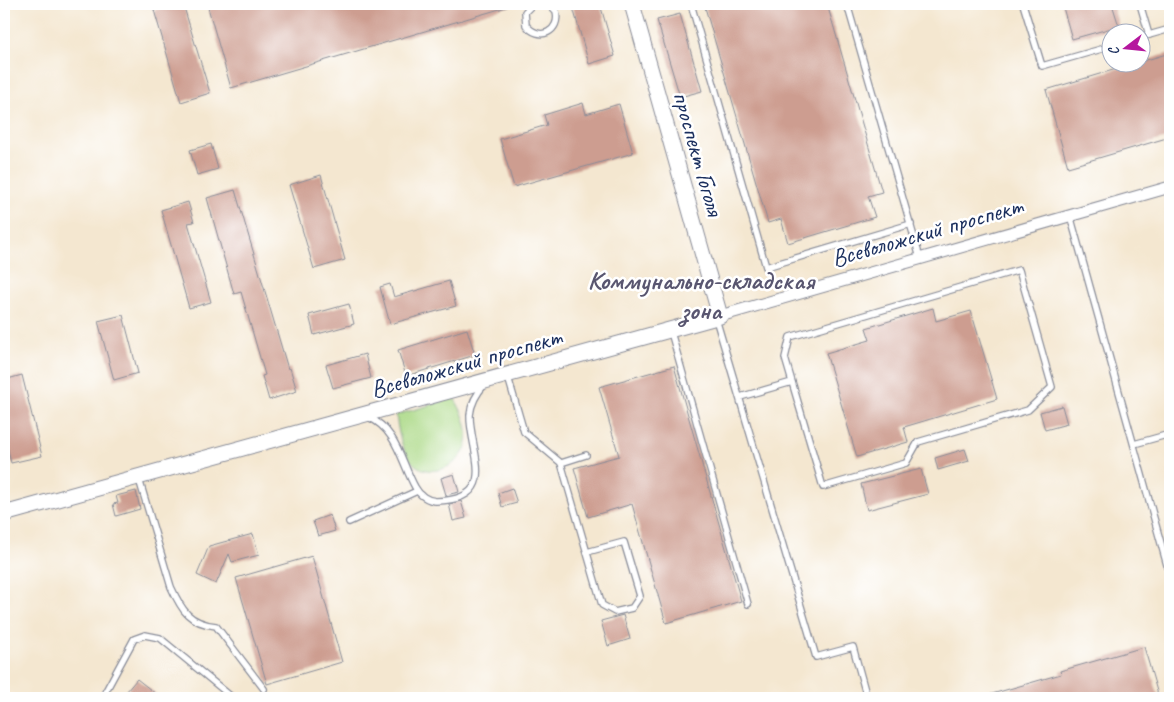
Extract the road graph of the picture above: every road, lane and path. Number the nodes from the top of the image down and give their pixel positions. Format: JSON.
{"nodes":[{"id":1,"x":549,"y":4,"type":"edge"},
{"id":2,"x":632,"y":4,"type":"edge"},
{"id":3,"x":691,"y":4,"type":"edge"},
{"id":4,"x":847,"y":4,"type":"edge"},
{"id":5,"x":1023,"y":4,"type":"edge"},
{"id":6,"x":1140,"y":4,"type":"edge"},
{"id":7,"x":529,"y":5,"type":"edge"},
{"id":8,"x":1146,"y":22,"type":"edge"},
{"id":9,"x":1170,"y":28,"type":"edge"},
{"id":10,"x":1152,"y":34,"type":"edge"},
{"id":11,"x":1102,"y":49,"type":"edge"},
{"id":12,"x":1170,"y":187,"type":"edge"},
{"id":13,"x":1070,"y":215,"type":"junction"},
{"id":14,"x":911,"y":224,"type":"junction"},
{"id":15,"x":920,"y":258,"type":"junction"},
{"id":16,"x":718,"y":316,"type":"junction"},
{"id":17,"x":670,"y":330,"type":"junction"},
{"id":18,"x":508,"y":375,"type":"junction"},
{"id":19,"x":488,"y":381,"type":"junction"},
{"id":20,"x":792,"y":382,"type":"junction"},
{"id":21,"x":740,"y":397,"type":"junction"},
{"id":22,"x":363,"y":416,"type":"junction"},
{"id":23,"x":1170,"y":434,"type":"edge"},
{"id":24,"x":1134,"y":444,"type":"junction"},
{"id":25,"x":586,"y":455,"type":"dead end"},
{"id":26,"x":561,"y":463,"type":"junction"},
{"id":27,"x":138,"y":477,"type":"junction"},
{"id":28,"x":416,"y":491,"type":"junction"},
{"id":29,"x":4,"y":514,"type":"edge"},
{"id":30,"x":349,"y":522,"type":"dead end"},
{"id":31,"x":587,"y":552,"type":"junction"},
{"id":32,"x":1170,"y":576,"type":"edge"},
{"id":33,"x":748,"y":604,"type":"dead end"},
{"id":34,"x":264,"y":688,"type":"dead end"},
{"id":35,"x":102,"y":698,"type":"edge"},
{"id":36,"x":233,"y":698,"type":"edge"},
{"id":37,"x":867,"y":698,"type":"edge"}],
"edges":[{"from":1,"to":7,"type":"lane"},
{"from":2,"to":16,"type":"street","name":"проспект Гоголя"},
{"from":3,"to":14,"type":"lane"},
{"from":4,"to":14,"type":"lane"},
{"from":5,"to":11,"type":"lane"},
{"from":6,"to":8,"type":"lane"},
{"from":9,"to":10,"type":"lane"},
{"from":12,"to":13,"type":"street","name":"Всеволожский проспект"},
{"from":13,"to":15,"type":"street","name":"Всеволожский проспект"},
{"from":13,"to":24,"type":"lane"},
{"from":14,"to":15,"type":"lane"},
{"from":15,"to":16,"type":"street","name":"Всеволожский проспект"},
{"from":16,"to":17,"type":"street","name":"Всеволожский проспект"},
{"from":16,"to":21,"type":"lane"},
{"from":17,"to":18,"type":"street","name":"Всеволожский проспект"},
{"from":17,"to":33,"type":"lane"},
{"from":18,"to":19,"type":"street","name":"Всеволожский проспект"},
{"from":18,"to":26,"type":"lane"},
{"from":19,"to":22,"type":"street","name":"Всеволожский проспект"},
{"from":19,"to":28,"type":"lane"},
{"from":20,"to":20,"type":"lane"},
{"from":20,"to":21,"type":"lane"},
{"from":21,"to":37,"type":"lane"},
{"from":22,"to":27,"type":"street","name":"Всеволожский проспект"},
{"from":22,"to":28,"type":"lane"},
{"from":23,"to":24,"type":"lane"},
{"from":24,"to":32,"type":"lane"},
{"from":25,"to":26,"type":"lane"},
{"from":26,"to":31,"type":"lane"},
{"from":27,"to":29,"type":"street","name":"Всеволожский проспект"},
{"from":27,"to":34,"type":"lane"},
{"from":28,"to":30,"type":"lane"},
{"from":31,"to":31,"type":"lane"},
{"from":35,"to":36,"type":"lane"}]}
